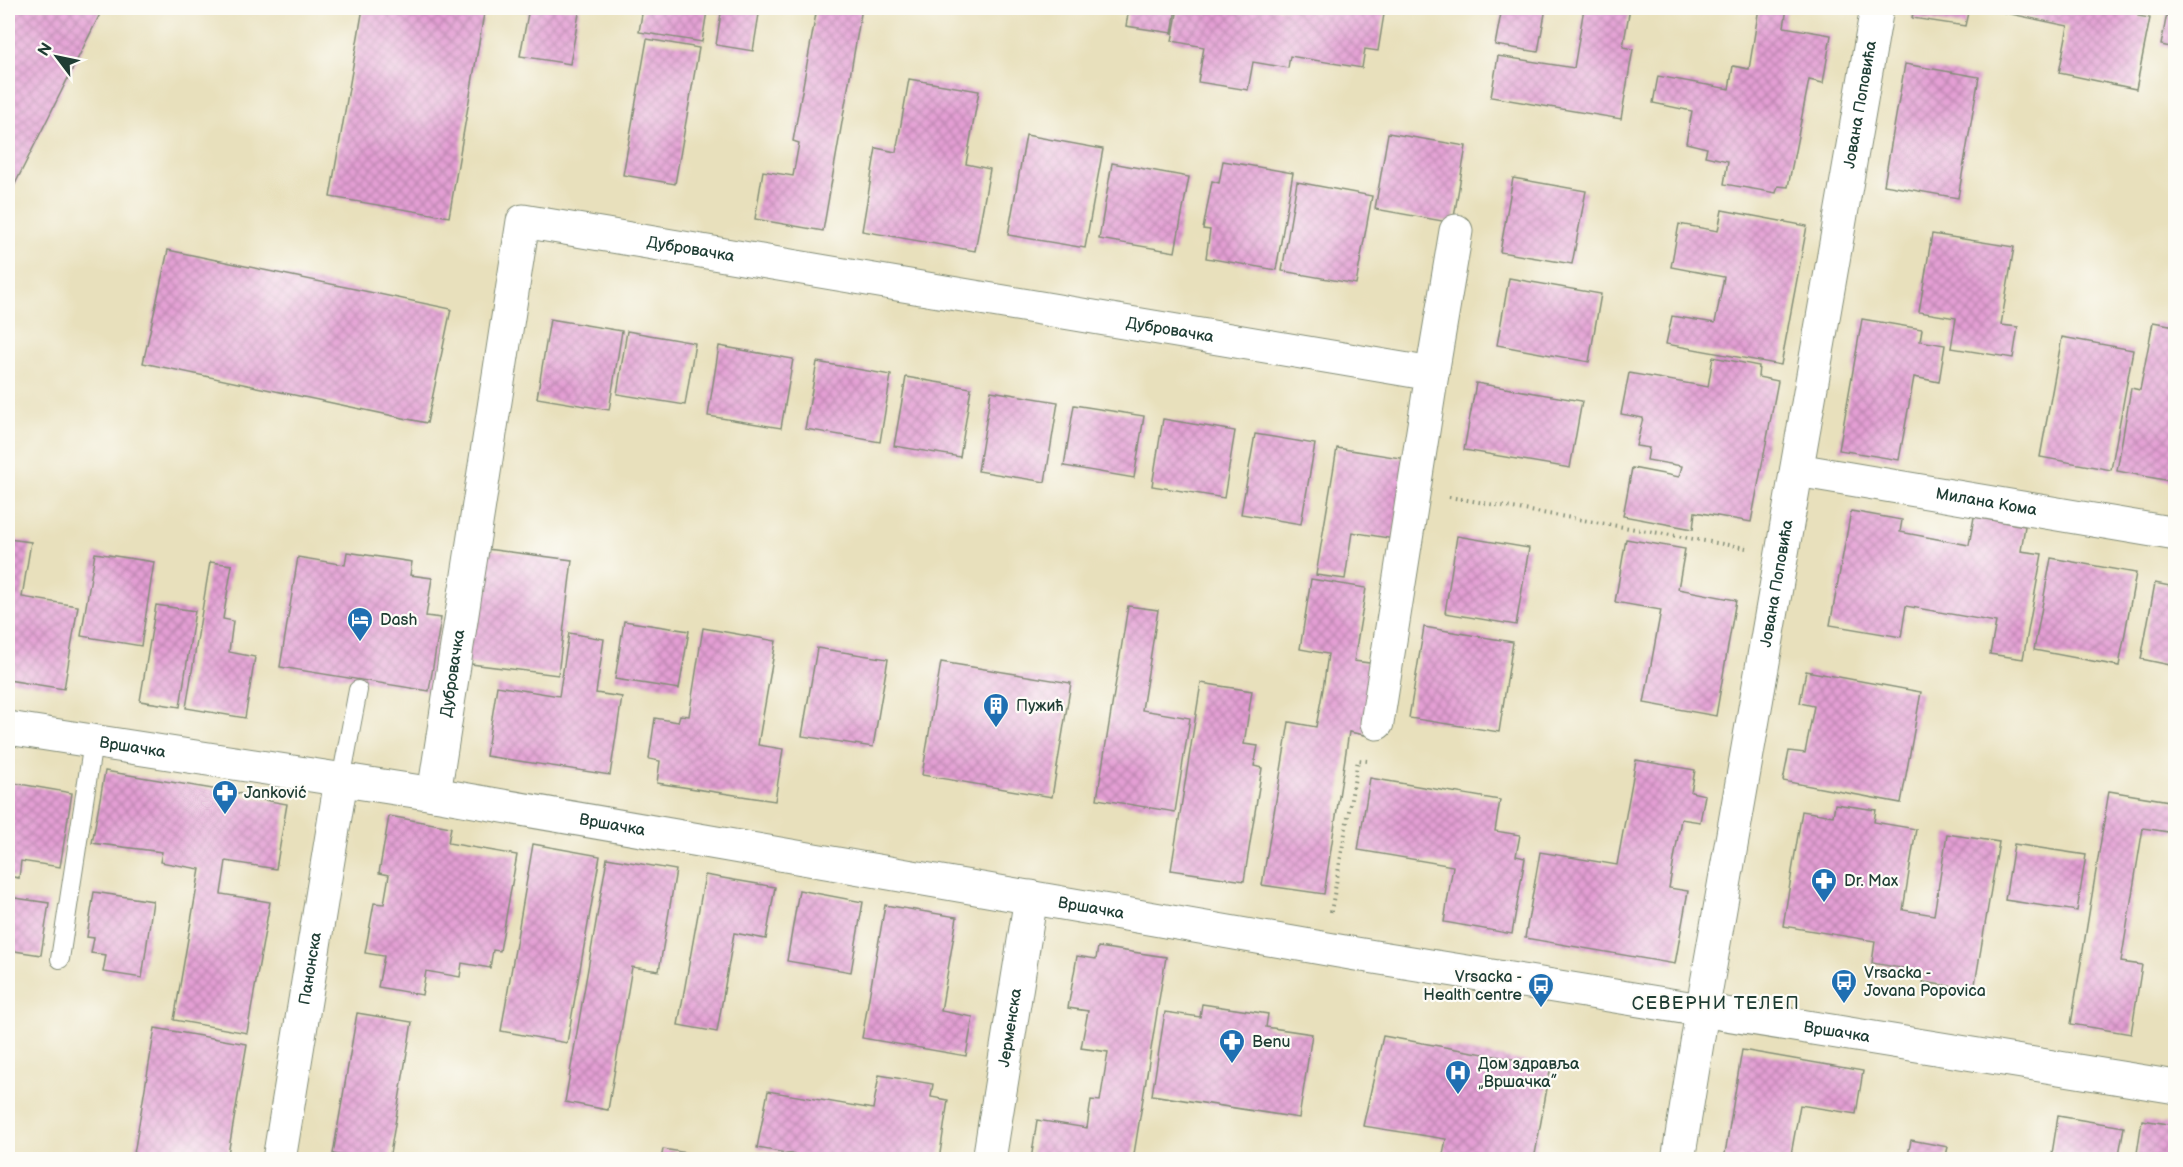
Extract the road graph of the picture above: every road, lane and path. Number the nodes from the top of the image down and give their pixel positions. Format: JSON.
{"nodes":[{"id":1,"x":1877,"y":8,"type":"edge"},
{"id":2,"x":1456,"y":231,"type":"dead end"},
{"id":3,"x":1432,"y":374,"type":"junction"},
{"id":4,"x":1797,"y":470,"type":"junction"},
{"id":5,"x":1415,"y":492,"type":"junction"},
{"id":6,"x":2175,"y":534,"type":"edge"},
{"id":7,"x":1782,"y":554,"type":"junction"},
{"id":8,"x":358,"y":690,"type":"dead end"},
{"id":9,"x":1377,"y":723,"type":"joint"},
{"id":10,"x":8,"y":728,"type":"edge"},
{"id":11,"x":93,"y":742,"type":"junction"},
{"id":12,"x":341,"y":780,"type":"junction"},
{"id":13,"x":434,"y":794,"type":"junction"},
{"id":14,"x":1031,"y":897,"type":"junction"},
{"id":15,"x":1325,"y":948,"type":"junction"},
{"id":16,"x":60,"y":959,"type":"dead end"},
{"id":17,"x":1702,"y":1011,"type":"junction"},
{"id":18,"x":2175,"y":1087,"type":"edge"},
{"id":19,"x":279,"y":1160,"type":"edge"},
{"id":20,"x":989,"y":1160,"type":"edge"},
{"id":21,"x":1678,"y":1160,"type":"edge"}],
"edges":[{"from":1,"to":4,"type":"street","name":"Јована Поповића"},
{"from":2,"to":3,"type":"street"},
{"from":3,"to":5,"type":"street"},
{"from":3,"to":13,"type":"street","name":"Дубровачка"},
{"from":4,"to":6,"type":"street","name":"Милана Кома"},
{"from":4,"to":7,"type":"street","name":"Јована Поповића"},
{"from":5,"to":7,"type":"path"},
{"from":5,"to":9,"type":"street"},
{"from":7,"to":17,"type":"street","name":"Јована Поповића"},
{"from":8,"to":12,"type":"lane"},
{"from":9,"to":15,"type":"path"},
{"from":10,"to":11,"type":"street","name":"Вршачка"},
{"from":11,"to":12,"type":"street","name":"Вршачка"},
{"from":11,"to":16,"type":"lane"},
{"from":12,"to":13,"type":"street","name":"Вршачка"},
{"from":12,"to":19,"type":"street","name":"Панонска"},
{"from":13,"to":14,"type":"street","name":"Вршачка"},
{"from":14,"to":15,"type":"street","name":"Вршачка"},
{"from":14,"to":20,"type":"street","name":"Јерменска"},
{"from":15,"to":17,"type":"street","name":"Вршачка"},
{"from":17,"to":18,"type":"street","name":"Вршачка"},
{"from":17,"to":21,"type":"street","name":"Јована Поповића"}]}
